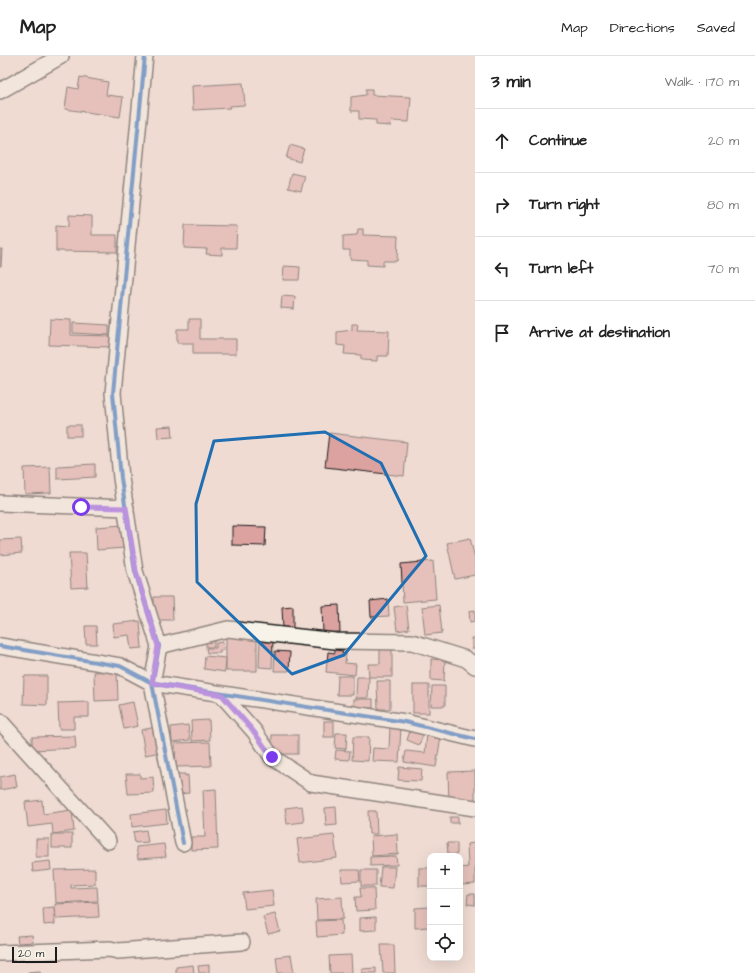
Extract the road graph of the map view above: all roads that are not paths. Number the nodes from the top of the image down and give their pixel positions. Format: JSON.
{"nodes":[{"id":1,"x":61,"y":56,"type":"edge"},
{"id":2,"x":145,"y":56,"type":"edge"},
{"id":3,"x":0,"y":91,"type":"edge"},
{"id":4,"x":0,"y":503,"type":"edge"},
{"id":5,"x":126,"y":508,"type":"junction"},
{"id":6,"x":0,"y":646,"type":"edge"},
{"id":7,"x":158,"y":646,"type":"junction"},
{"id":8,"x":475,"y":666,"type":"edge"},
{"id":9,"x":152,"y":683,"type":"junction"},
{"id":10,"x":222,"y":695,"type":"junction"},
{"id":11,"x":0,"y":721,"type":"edge"},
{"id":12,"x":475,"y":739,"type":"edge"},
{"id":13,"x":475,"y":808,"type":"edge"},
{"id":14,"x":108,"y":841,"type":"dead end"},
{"id":15,"x":183,"y":843,"type":"dead end"},
{"id":16,"x":242,"y":942,"type":"dead end"},
{"id":17,"x":0,"y":953,"type":"edge"}],
"edges":[{"from":1,"to":3,"type":"street"},
{"from":2,"to":5,"type":"street"},
{"from":4,"to":5,"type":"street"},
{"from":5,"to":7,"type":"street"},
{"from":6,"to":9,"type":"street"},
{"from":7,"to":8,"type":"street"},
{"from":7,"to":9,"type":"street"},
{"from":9,"to":10,"type":"street"},
{"from":9,"to":15,"type":"street"},
{"from":10,"to":12,"type":"street"},
{"from":10,"to":13,"type":"street"},
{"from":11,"to":14,"type":"street"},
{"from":16,"to":17,"type":"street"}]}
